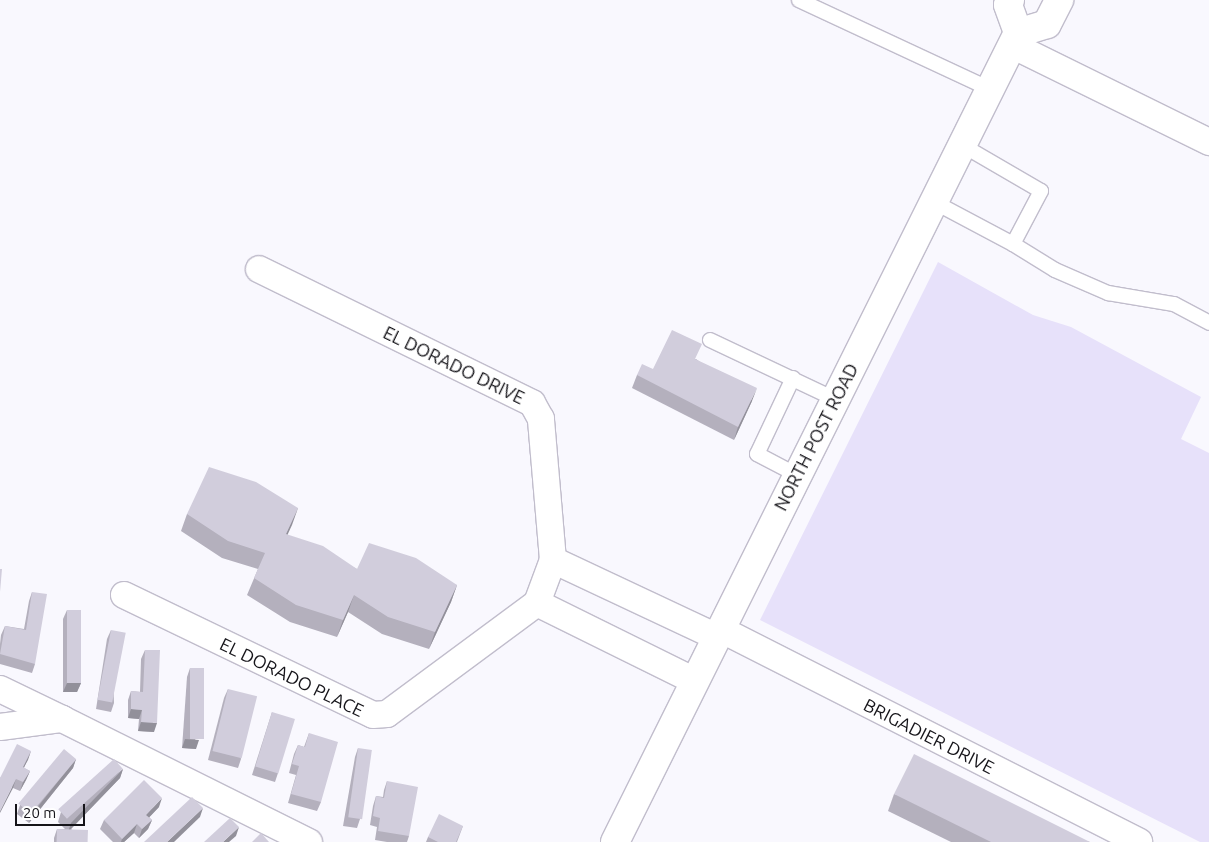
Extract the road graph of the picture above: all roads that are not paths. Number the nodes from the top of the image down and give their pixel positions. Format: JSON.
{"nodes":[{"id":1,"x":799,"y":0,"type":"edge"},
{"id":2,"x":1010,"y":0,"type":"edge"},
{"id":3,"x":1059,"y":0,"type":"edge"},
{"id":4,"x":1015,"y":39,"type":"junction"},
{"id":5,"x":990,"y":88,"type":"junction"},
{"id":6,"x":1209,"y":142,"type":"edge"},
{"id":7,"x":962,"y":145,"type":"junction"},
{"id":8,"x":934,"y":202,"type":"junction"},
{"id":9,"x":1012,"y":244,"type":"junction"},
{"id":10,"x":258,"y":269,"type":"dead end"},
{"id":11,"x":1209,"y":323,"type":"edge"},
{"id":12,"x":710,"y":340,"type":"dead end"},
{"id":13,"x":794,"y":378,"type":"junction"},
{"id":14,"x":836,"y":399,"type":"junction"},
{"id":15,"x":797,"y":475,"type":"junction"},
{"id":16,"x":553,"y":560,"type":"junction"},
{"id":17,"x":124,"y":595,"type":"dead end"},
{"id":18,"x":537,"y":603,"type":"junction"},
{"id":19,"x":718,"y":633,"type":"junction"},
{"id":20,"x":694,"y":680,"type":"junction"},
{"id":21,"x":0,"y":689,"type":"edge"},
{"id":22,"x":62,"y":719,"type":"junction"},
{"id":23,"x":0,"y":727,"type":"edge"},
{"id":24,"x":309,"y":842,"type":"edge"},
{"id":25,"x":615,"y":842,"type":"edge"},
{"id":26,"x":1139,"y":842,"type":"edge"}],
"edges":[{"from":1,"to":5,"type":"lane"},
{"from":2,"to":4,"type":"main road"},
{"from":3,"to":4,"type":"main road"},
{"from":4,"to":5,"type":"main road","name":"NORTH POST ROAD"},
{"from":4,"to":6,"type":"street"},
{"from":5,"to":7,"type":"main road","name":"NORTH POST ROAD"},
{"from":7,"to":8,"type":"main road","name":"NORTH POST ROAD"},
{"from":7,"to":9,"type":"lane"},
{"from":8,"to":9,"type":"lane"},
{"from":8,"to":14,"type":"main road","name":"NORTH POST ROAD"},
{"from":9,"to":11,"type":"lane"},
{"from":10,"to":16,"type":"street","name":"EL DORADO DRIVE"},
{"from":12,"to":13,"type":"lane"},
{"from":13,"to":14,"type":"lane"},
{"from":13,"to":15,"type":"lane"},
{"from":14,"to":15,"type":"main road","name":"NORTH POST ROAD"},
{"from":15,"to":19,"type":"main road","name":"NORTH POST ROAD"},
{"from":16,"to":18,"type":"street"},
{"from":16,"to":19,"type":"street"},
{"from":17,"to":18,"type":"street","name":"EL DORADO PLACE"},
{"from":18,"to":20,"type":"street"},
{"from":19,"to":20,"type":"main road","name":"NORTH POST ROAD"},
{"from":19,"to":26,"type":"street","name":"BRIGADIER DRIVE"},
{"from":20,"to":25,"type":"main road","name":"NORTH POST ROAD"},
{"from":21,"to":22,"type":"street"},
{"from":22,"to":23,"type":"street"},
{"from":22,"to":24,"type":"street"}]}
